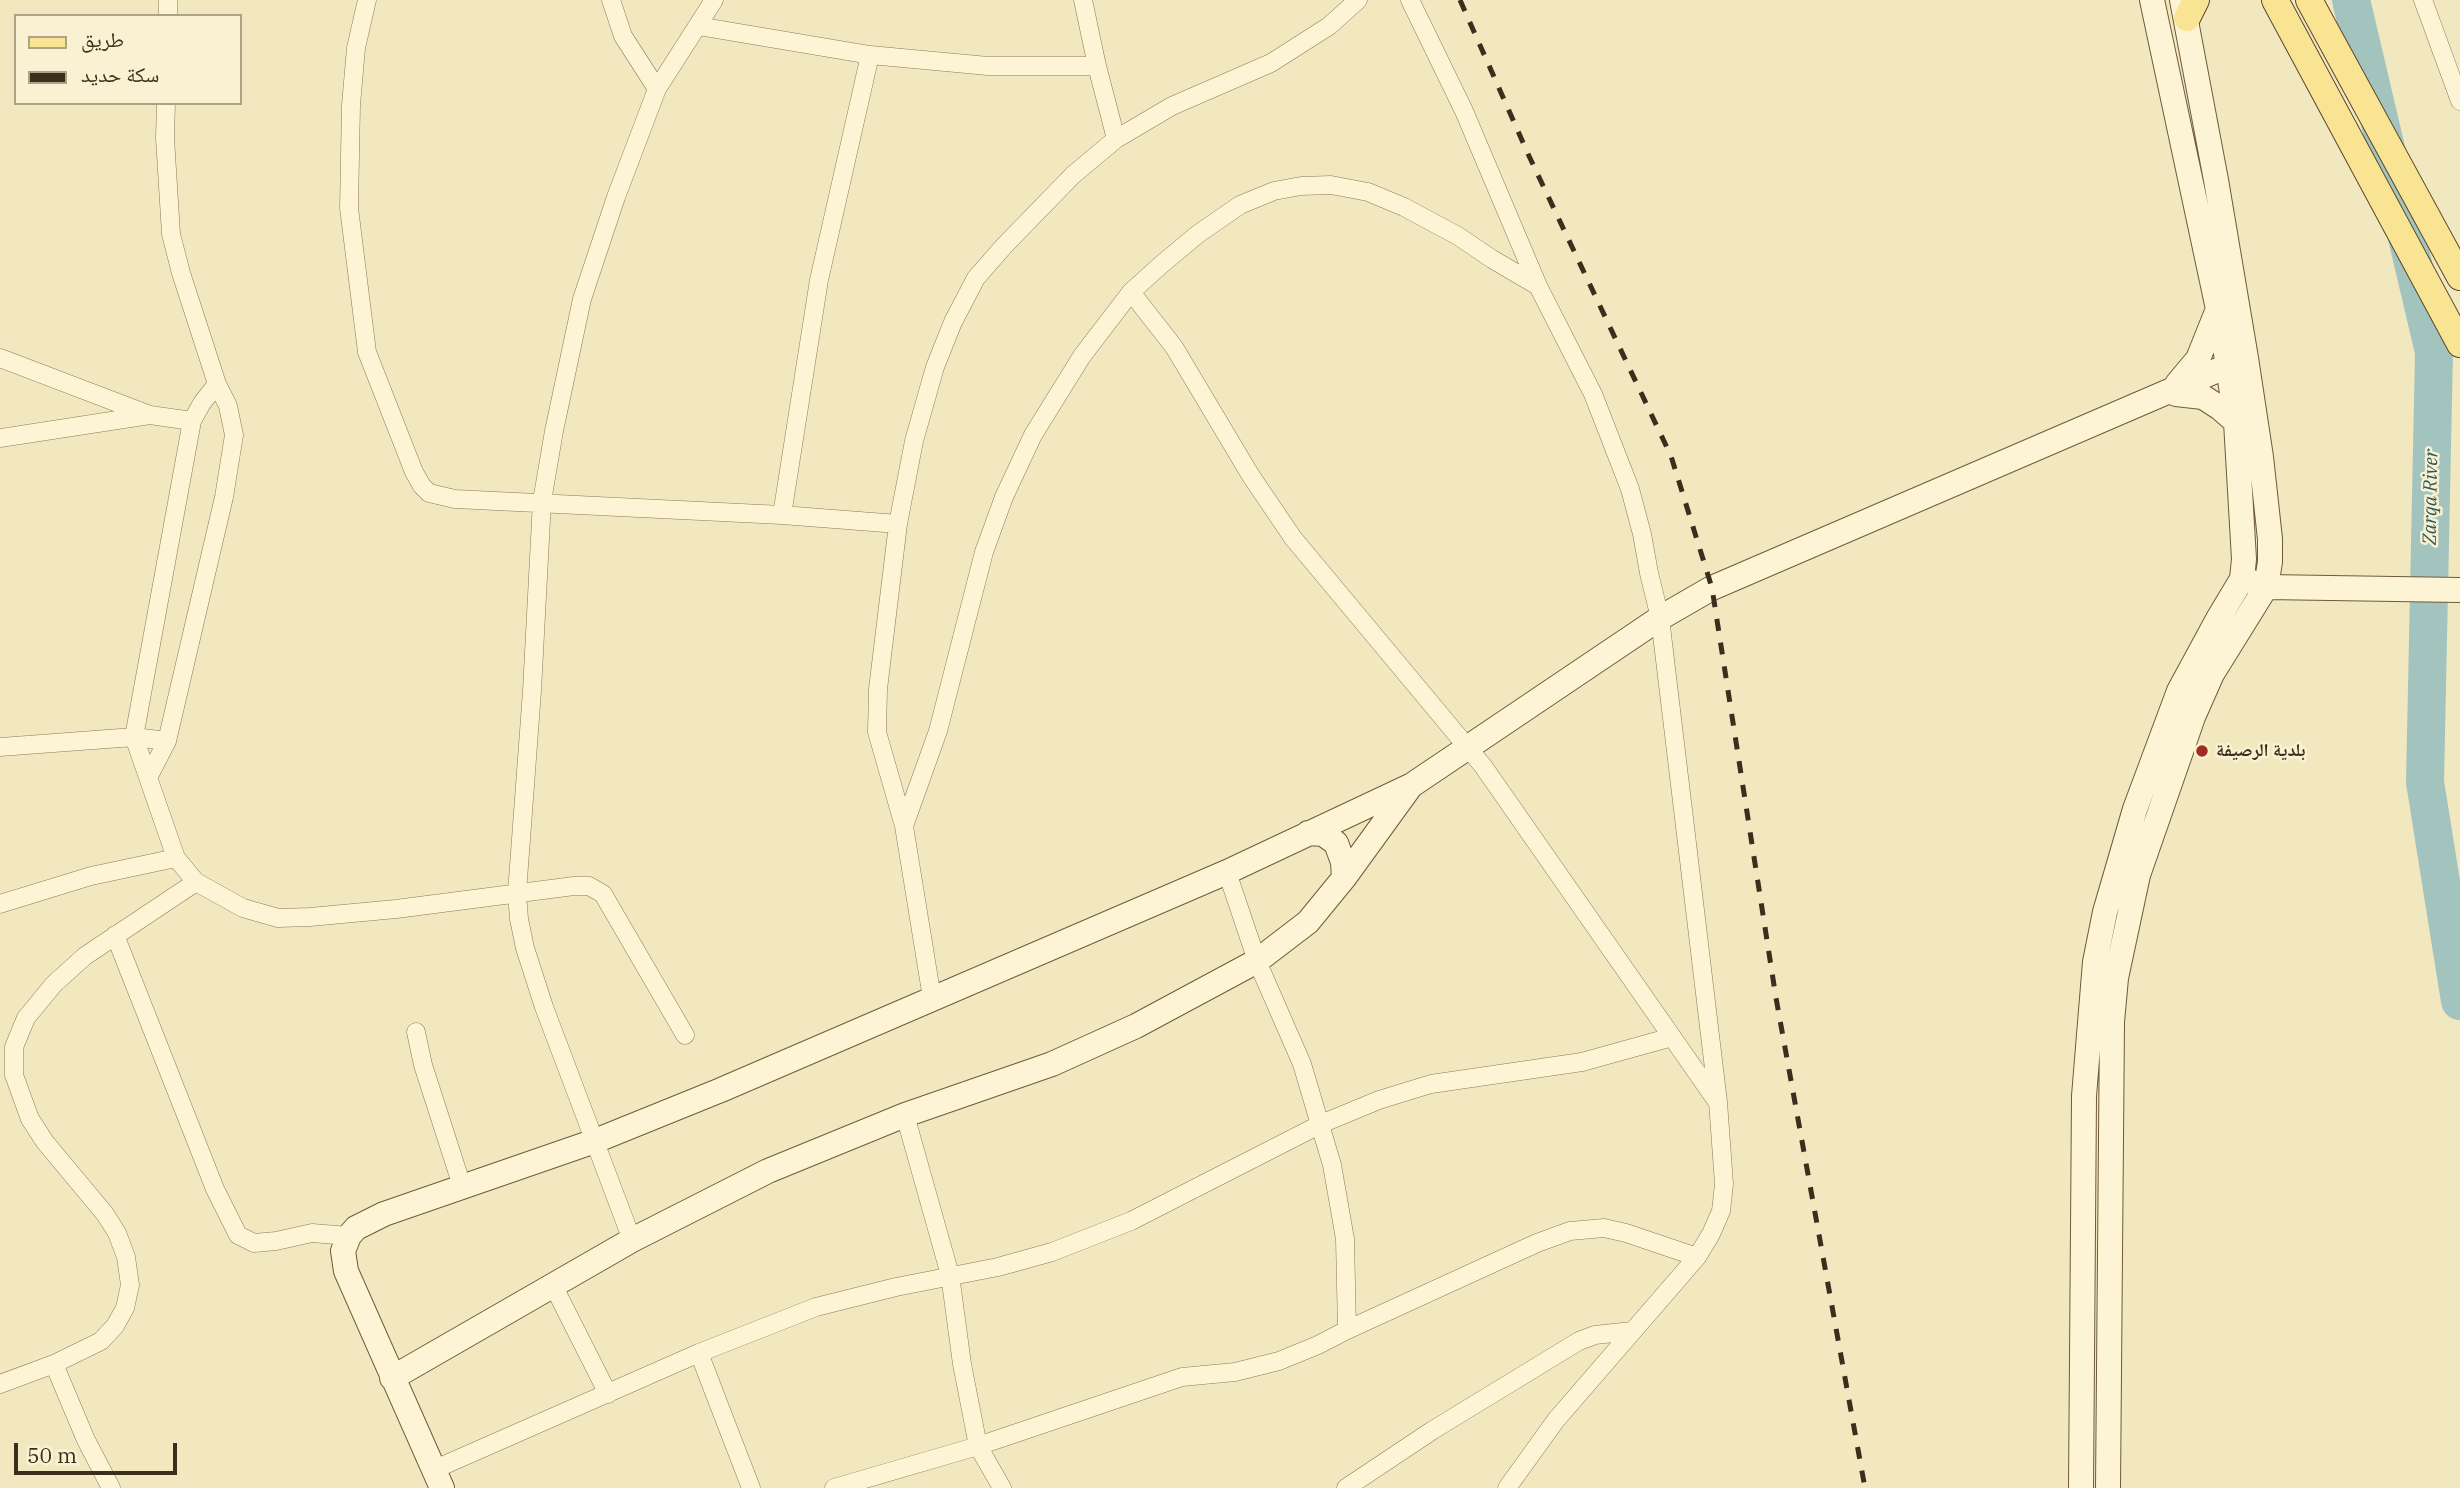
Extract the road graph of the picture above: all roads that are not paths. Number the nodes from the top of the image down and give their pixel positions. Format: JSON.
{"nodes":[{"id":1,"x":367,"y":0,"type":"edge"},
{"id":2,"x":611,"y":0,"type":"edge"},
{"id":3,"x":714,"y":0,"type":"edge"},
{"id":4,"x":1083,"y":0,"type":"edge"},
{"id":5,"x":1358,"y":0,"type":"edge"},
{"id":6,"x":1410,"y":0,"type":"edge"},
{"id":7,"x":2152,"y":0,"type":"edge"},
{"id":8,"x":2275,"y":0,"type":"edge"},
{"id":9,"x":2309,"y":0,"type":"edge"},
{"id":10,"x":2423,"y":0,"type":"edge"},
{"id":11,"x":2188,"y":6,"type":"edge"},
{"id":12,"x":698,"y":26,"type":"junction"},
{"id":13,"x":870,"y":55,"type":"junction"},
{"id":14,"x":1097,"y":65,"type":"junction"},
{"id":15,"x":657,"y":89,"type":"junction"},
{"id":16,"x":2460,"y":101,"type":"edge"},
{"id":17,"x":166,"y":105,"type":"edge"},
{"id":18,"x":1116,"y":139,"type":"junction"},
{"id":19,"x":2460,"y":277,"type":"edge"},
{"id":20,"x":1538,"y":286,"type":"junction"},
{"id":21,"x":1131,"y":292,"type":"junction"},
{"id":22,"x":2218,"y":309,"type":"junction"},
{"id":23,"x":2460,"y":344,"type":"edge"},
{"id":24,"x":0,"y":358,"type":"edge"},
{"id":25,"x":2238,"y":366,"type":"junction"},
{"id":26,"x":217,"y":384,"type":"junction"},
{"id":27,"x":2172,"y":392,"type":"junction"},
{"id":28,"x":150,"y":415,"type":"junction"},
{"id":29,"x":192,"y":421,"type":"junction"},
{"id":30,"x":2236,"y":422,"type":"junction"},
{"id":31,"x":0,"y":438,"type":"edge"},
{"id":32,"x":542,"y":501,"type":"junction"},
{"id":33,"x":782,"y":515,"type":"junction"},
{"id":34,"x":898,"y":524,"type":"junction"},
{"id":35,"x":2242,"y":579,"type":"junction"},
{"id":36,"x":2266,"y":587,"type":"junction"},
{"id":37,"x":2460,"y":590,"type":"edge"},
{"id":38,"x":1661,"y":618,"type":"junction"},
{"id":39,"x":134,"y":737,"type":"junction"},
{"id":40,"x":167,"y":741,"type":"junction"},
{"id":41,"x":1467,"y":746,"type":"junction"},
{"id":42,"x":0,"y":747,"type":"edge"},
{"id":43,"x":149,"y":776,"type":"junction"},
{"id":44,"x":1412,"y":785,"type":"junction"},
{"id":45,"x":904,"y":826,"type":"junction"},
{"id":46,"x":1308,"y":833,"type":"junction"},
{"id":47,"x":176,"y":858,"type":"junction"},
{"id":48,"x":1227,"y":872,"type":"junction"},
{"id":49,"x":1344,"y":878,"type":"junction"},
{"id":50,"x":197,"y":882,"type":"junction"},
{"id":51,"x":517,"y":893,"type":"junction"},
{"id":52,"x":0,"y":904,"type":"edge"},
{"id":53,"x":116,"y":935,"type":"junction"},
{"id":54,"x":1256,"y":961,"type":"junction"},
{"id":55,"x":932,"y":998,"type":"junction"},
{"id":56,"x":416,"y":1032,"type":"dead end"},
{"id":57,"x":685,"y":1035,"type":"dead end"},
{"id":58,"x":1672,"y":1037,"type":"junction"},
{"id":59,"x":2084,"y":1096,"type":"junction"},
{"id":60,"x":2112,"y":1097,"type":"junction"},
{"id":61,"x":1718,"y":1102,"type":"junction"},
{"id":62,"x":905,"y":1115,"type":"junction"},
{"id":63,"x":1321,"y":1124,"type":"junction"},
{"id":64,"x":595,"y":1141,"type":"junction"},
{"id":65,"x":462,"y":1186,"type":"junction"},
{"id":66,"x":349,"y":1236,"type":"junction"},
{"id":67,"x":632,"y":1240,"type":"junction"},
{"id":68,"x":1697,"y":1257,"type":"junction"},
{"id":69,"x":950,"y":1275,"type":"junction"},
{"id":70,"x":553,"y":1285,"type":"junction"},
{"id":71,"x":1347,"y":1330,"type":"junction"},
{"id":72,"x":1632,"y":1331,"type":"junction"},
{"id":73,"x":699,"y":1353,"type":"junction"},
{"id":74,"x":54,"y":1364,"type":"junction"},
{"id":75,"x":392,"y":1378,"type":"junction"},
{"id":76,"x":0,"y":1384,"type":"edge"},
{"id":77,"x":608,"y":1394,"type":"junction"},
{"id":78,"x":978,"y":1446,"type":"junction"},
{"id":79,"x":438,"y":1479,"type":"edge"},
{"id":80,"x":108,"y":1487,"type":"edge"},
{"id":81,"x":751,"y":1488,"type":"edge"},
{"id":82,"x":834,"y":1488,"type":"edge"},
{"id":83,"x":1002,"y":1488,"type":"edge"},
{"id":84,"x":1346,"y":1488,"type":"edge"},
{"id":85,"x":1507,"y":1488,"type":"edge"},
{"id":86,"x":2081,"y":1488,"type":"edge"},
{"id":87,"x":2108,"y":1488,"type":"edge"}],
"edges":[{"from":1,"to":32,"type":"street"},
{"from":2,"to":15,"type":"street"},
{"from":3,"to":12,"type":"street"},
{"from":4,"to":14,"type":"street"},
{"from":5,"to":18,"type":"street"},
{"from":6,"to":20,"type":"street"},
{"from":7,"to":22,"type":"street"},
{"from":8,"to":23,"type":"main road"},
{"from":9,"to":19,"type":"main road"},
{"from":10,"to":16,"type":"street"},
{"from":11,"to":25,"type":"street"},
{"from":12,"to":13,"type":"street"},
{"from":12,"to":15,"type":"street"},
{"from":13,"to":14,"type":"street"},
{"from":13,"to":33,"type":"street"},
{"from":14,"to":18,"type":"street"},
{"from":15,"to":32,"type":"street"},
{"from":17,"to":26,"type":"street"},
{"from":18,"to":34,"type":"street"},
{"from":20,"to":21,"type":"street"},
{"from":20,"to":38,"type":"street"},
{"from":21,"to":41,"type":"street"},
{"from":21,"to":45,"type":"street"},
{"from":22,"to":25,"type":"street"},
{"from":22,"to":27,"type":"street"},
{"from":24,"to":28,"type":"street"},
{"from":25,"to":27,"type":"street"},
{"from":25,"to":30,"type":"street"},
{"from":25,"to":36,"type":"street"},
{"from":26,"to":29,"type":"street"},
{"from":26,"to":40,"type":"street"},
{"from":27,"to":30,"type":"street"},
{"from":27,"to":38,"type":"street"},
{"from":28,"to":29,"type":"street"},
{"from":28,"to":31,"type":"street"},
{"from":29,"to":39,"type":"street"},
{"from":30,"to":35,"type":"street"},
{"from":32,"to":33,"type":"street"},
{"from":32,"to":51,"type":"street"},
{"from":33,"to":34,"type":"street"},
{"from":34,"to":45,"type":"street"},
{"from":35,"to":36,"type":"street"},
{"from":35,"to":59,"type":"street"},
{"from":36,"to":37,"type":"street"},
{"from":36,"to":60,"type":"street"},
{"from":38,"to":41,"type":"street"},
{"from":38,"to":61,"type":"street"},
{"from":39,"to":40,"type":"street"},
{"from":39,"to":42,"type":"street"},
{"from":39,"to":43,"type":"street"},
{"from":40,"to":43,"type":"street"},
{"from":41,"to":44,"type":"street"},
{"from":41,"to":58,"type":"street"},
{"from":43,"to":47,"type":"street"},
{"from":44,"to":46,"type":"street"},
{"from":44,"to":49,"type":"street"},
{"from":45,"to":55,"type":"street"},
{"from":46,"to":48,"type":"street"},
{"from":46,"to":49,"type":"street"},
{"from":47,"to":50,"type":"street"},
{"from":47,"to":52,"type":"street"},
{"from":48,"to":54,"type":"street"},
{"from":48,"to":55,"type":"street"},
{"from":49,"to":54,"type":"street"},
{"from":50,"to":51,"type":"street"},
{"from":50,"to":53,"type":"street"},
{"from":51,"to":57,"type":"street"},
{"from":51,"to":64,"type":"street"},
{"from":53,"to":66,"type":"street"},
{"from":53,"to":74,"type":"street"},
{"from":54,"to":62,"type":"street"},
{"from":54,"to":63,"type":"street"},
{"from":55,"to":64,"type":"street"},
{"from":56,"to":65,"type":"street"},
{"from":58,"to":61,"type":"street"},
{"from":58,"to":63,"type":"street"},
{"from":59,"to":60,"type":"street"},
{"from":59,"to":86,"type":"street"},
{"from":60,"to":87,"type":"street"},
{"from":61,"to":68,"type":"street"},
{"from":62,"to":67,"type":"street"},
{"from":62,"to":69,"type":"street"},
{"from":63,"to":69,"type":"street"},
{"from":63,"to":71,"type":"street"},
{"from":64,"to":65,"type":"street"},
{"from":64,"to":67,"type":"street"},
{"from":65,"to":66,"type":"street"},
{"from":66,"to":75,"type":"street"},
{"from":67,"to":70,"type":"street"},
{"from":68,"to":71,"type":"street"},
{"from":68,"to":72,"type":"street"},
{"from":69,"to":73,"type":"street"},
{"from":69,"to":78,"type":"street"},
{"from":70,"to":75,"type":"street"},
{"from":70,"to":77,"type":"street"},
{"from":71,"to":78,"type":"street"},
{"from":72,"to":84,"type":"street"},
{"from":72,"to":85,"type":"street"},
{"from":73,"to":77,"type":"street"},
{"from":73,"to":81,"type":"street"},
{"from":74,"to":76,"type":"street"},
{"from":74,"to":80,"type":"street"},
{"from":75,"to":79,"type":"street"},
{"from":77,"to":79,"type":"street"},
{"from":78,"to":82,"type":"street"},
{"from":78,"to":83,"type":"street"}]}
